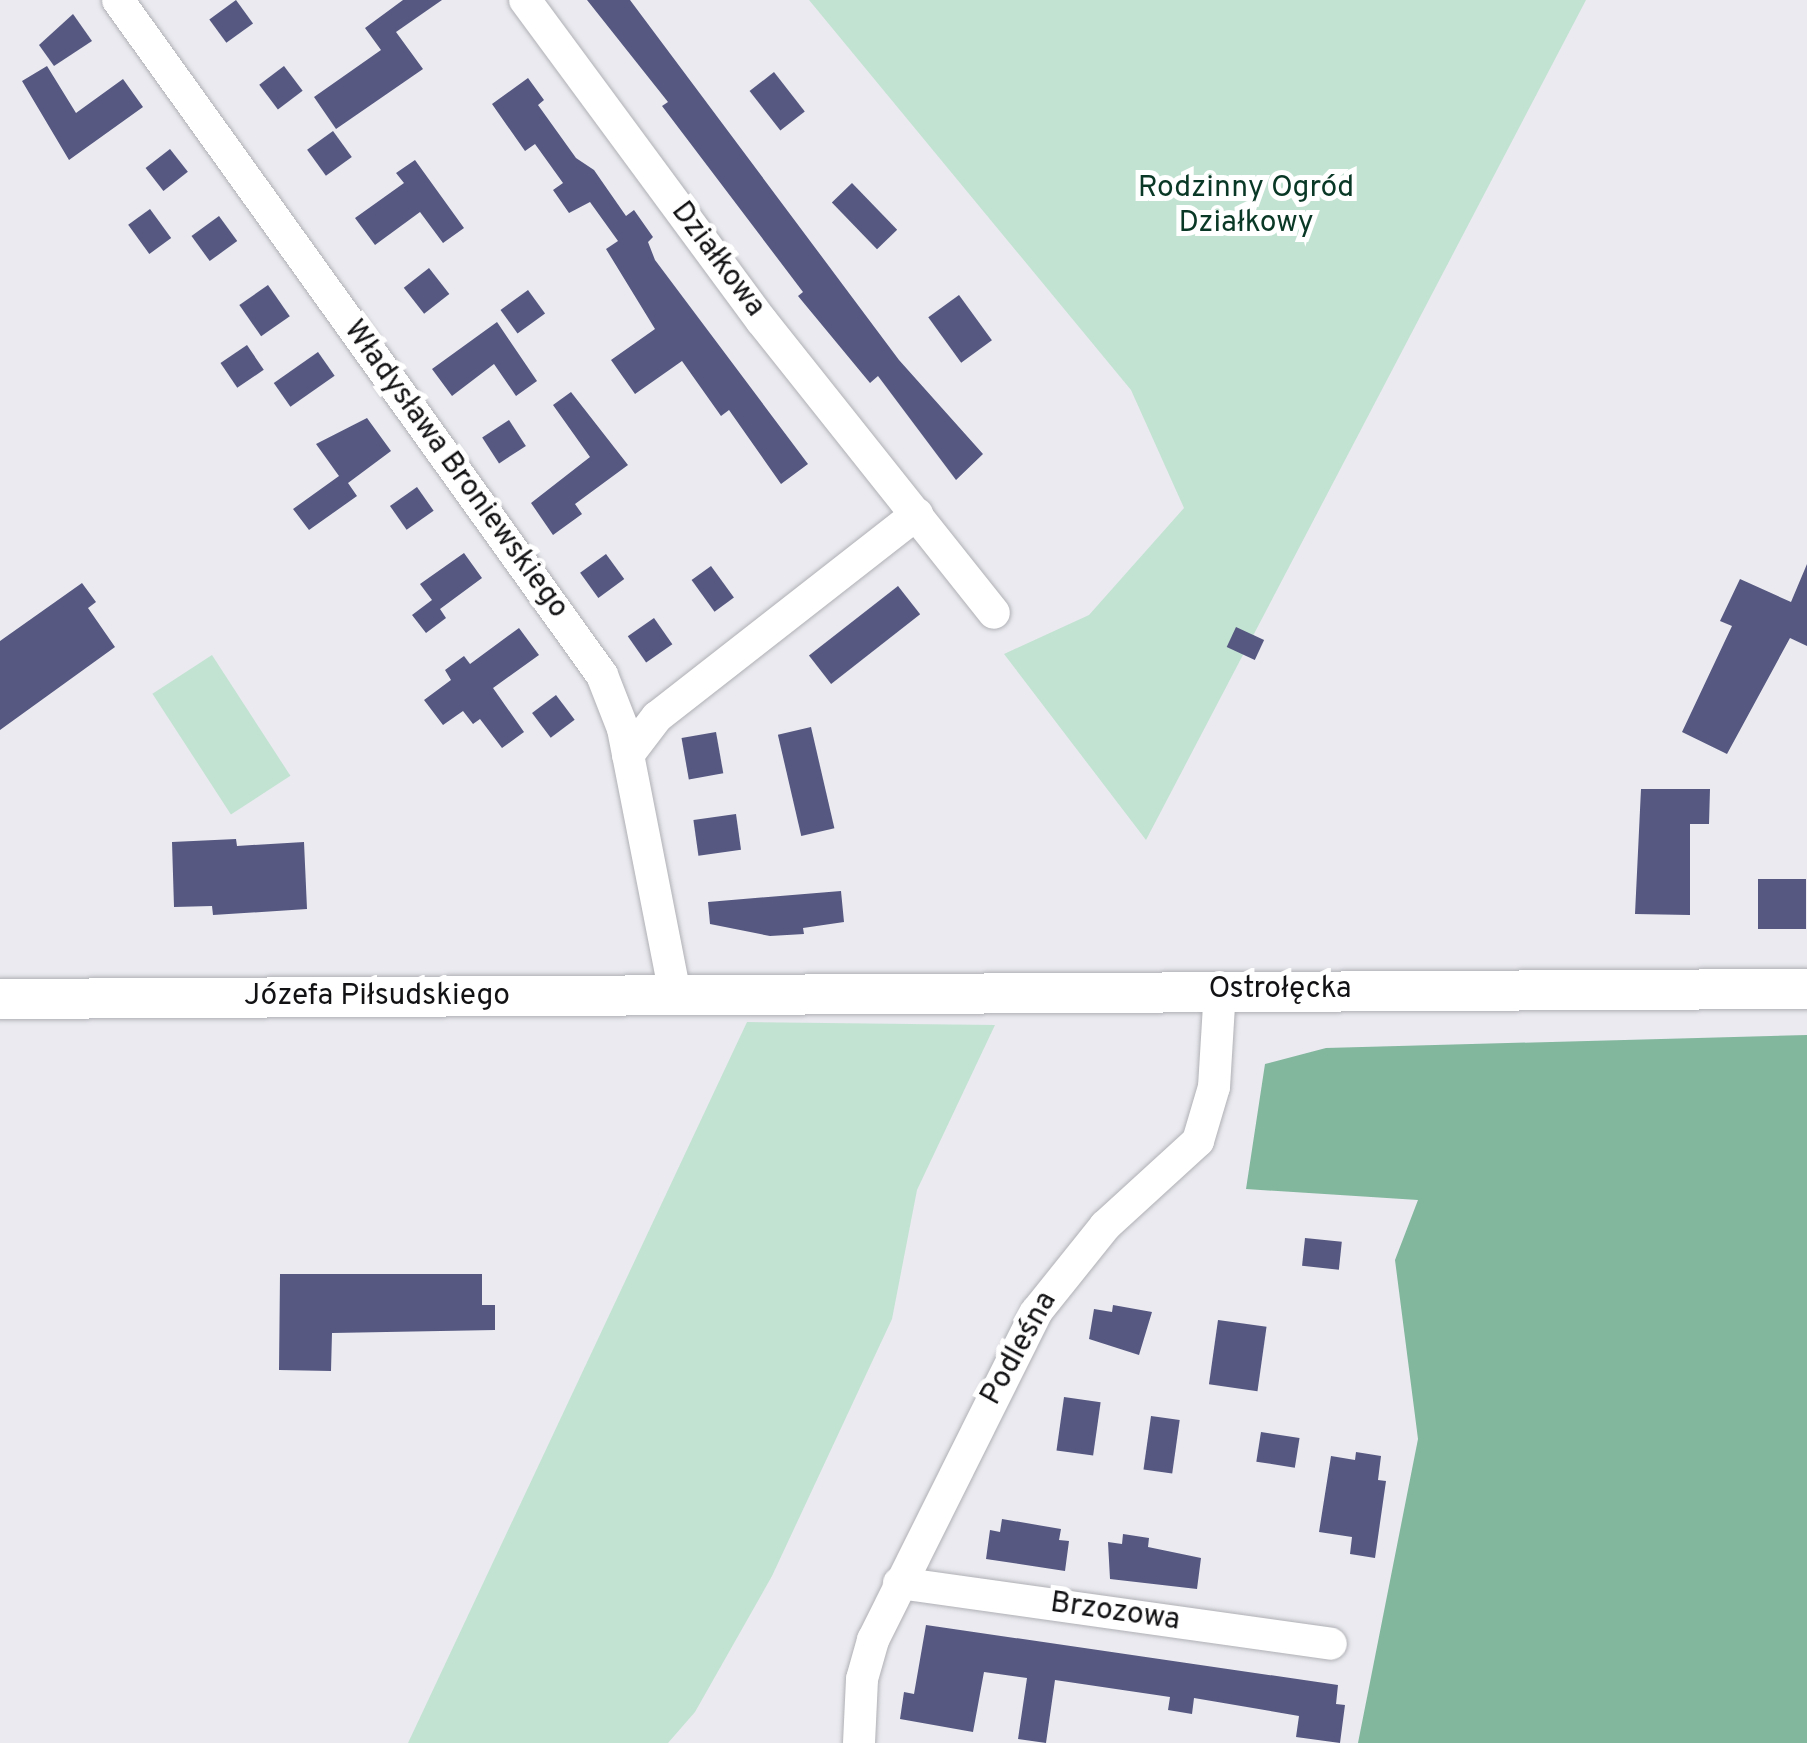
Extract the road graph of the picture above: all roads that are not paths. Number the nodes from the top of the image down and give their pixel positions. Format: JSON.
{"nodes":[{"id":1,"x":118,"y":0,"type":"edge"},
{"id":2,"x":525,"y":0,"type":"edge"},
{"id":3,"x":917,"y":514,"type":"junction"},
{"id":4,"x":994,"y":613,"type":"dead end"},
{"id":5,"x":628,"y":756,"type":"junction"},
{"id":6,"x":1807,"y":988,"type":"edge"},
{"id":7,"x":1220,"y":990,"type":"junction"},
{"id":8,"x":754,"y":991,"type":"joint"},
{"id":9,"x":676,"y":992,"type":"junction"},
{"id":10,"x":0,"y":999,"type":"edge"},
{"id":11,"x":898,"y":1583,"type":"junction"},
{"id":12,"x":1331,"y":1644,"type":"dead end"},
{"id":13,"x":859,"y":1743,"type":"edge"}],
"edges":[{"from":1,"to":5,"type":"street","name":"Władysława Broniewskiego"},
{"from":2,"to":3,"type":"street","name":"Działkowa"},
{"from":3,"to":4,"type":"street","name":"Działkowa"},
{"from":3,"to":5,"type":"street"},
{"from":5,"to":9,"type":"street","name":"Władysława Broniewskiego"},
{"from":6,"to":7,"type":"main road","name":"Ostrołęcka"},
{"from":7,"to":8,"type":"main road","name":"Ostrołęcka"},
{"from":7,"to":11,"type":"street","name":"Podleśna"},
{"from":8,"to":9,"type":"main road","name":"Józefa Piłsudskiego"},
{"from":9,"to":10,"type":"main road","name":"Józefa Piłsudskiego"},
{"from":11,"to":12,"type":"street","name":"Brzozowa"},
{"from":11,"to":13,"type":"street","name":"Podleśna"}]}
